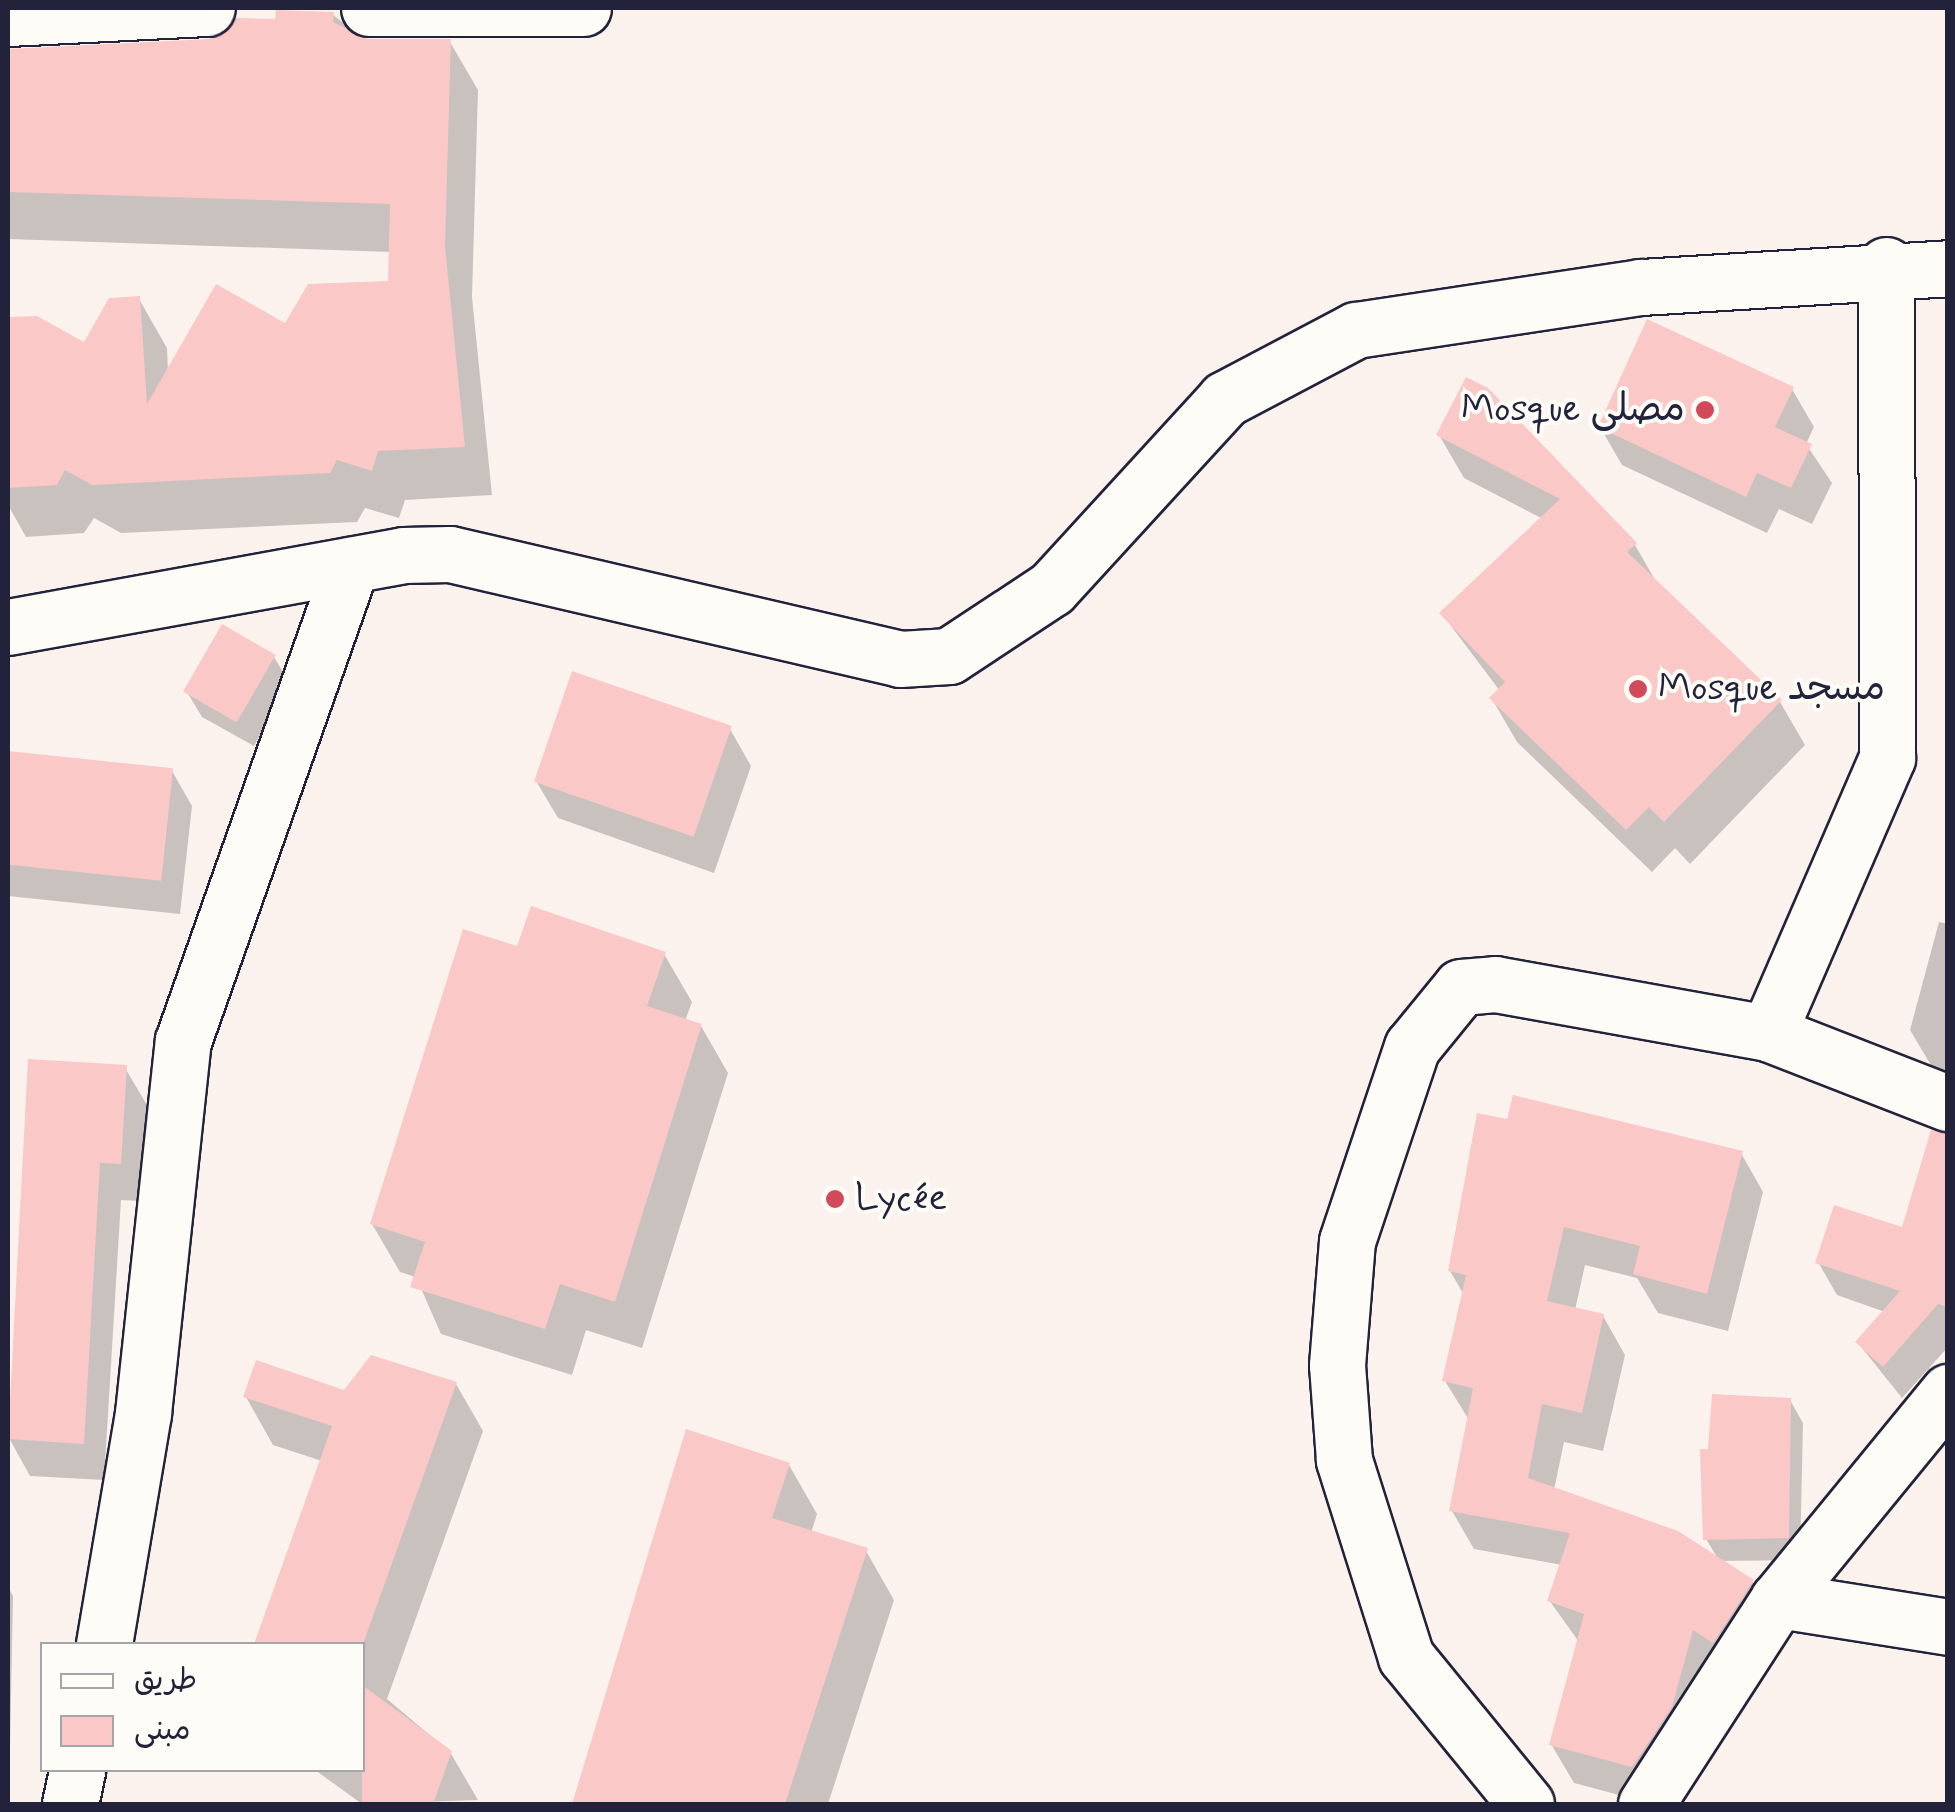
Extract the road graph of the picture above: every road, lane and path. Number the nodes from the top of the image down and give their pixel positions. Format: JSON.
{"nodes":[{"id":1,"x":207,"y":8,"type":"edge"},
{"id":2,"x":369,"y":8,"type":"edge"},
{"id":3,"x":583,"y":8,"type":"edge"},
{"id":4,"x":8,"y":18,"type":"edge"},
{"id":5,"x":1886,"y":265,"type":"junction"},
{"id":6,"x":1948,"y":268,"type":"edge"},
{"id":7,"x":351,"y":564,"type":"junction"},
{"id":8,"x":8,"y":628,"type":"edge"},
{"id":9,"x":1768,"y":1033,"type":"junction"},
{"id":10,"x":1948,"y":1103,"type":"edge"},
{"id":11,"x":1948,"y":1392,"type":"edge"},
{"id":12,"x":1778,"y":1600,"type":"junction"},
{"id":13,"x":1948,"y":1627,"type":"edge"},
{"id":14,"x":104,"y":1642,"type":"edge"},
{"id":15,"x":78,"y":1772,"type":"edge"},
{"id":16,"x":70,"y":1804,"type":"edge"},
{"id":17,"x":1526,"y":1804,"type":"edge"},
{"id":18,"x":1646,"y":1804,"type":"edge"}],
"edges":[{"from":1,"to":4,"type":"street"},
{"from":2,"to":3,"type":"street"},
{"from":5,"to":6,"type":"street"},
{"from":5,"to":7,"type":"street"},
{"from":5,"to":9,"type":"street"},
{"from":7,"to":8,"type":"street"},
{"from":7,"to":14,"type":"street"},
{"from":9,"to":10,"type":"street"},
{"from":9,"to":17,"type":"street"},
{"from":11,"to":12,"type":"street"},
{"from":12,"to":13,"type":"street"},
{"from":12,"to":18,"type":"street"},
{"from":15,"to":16,"type":"street"}]}
